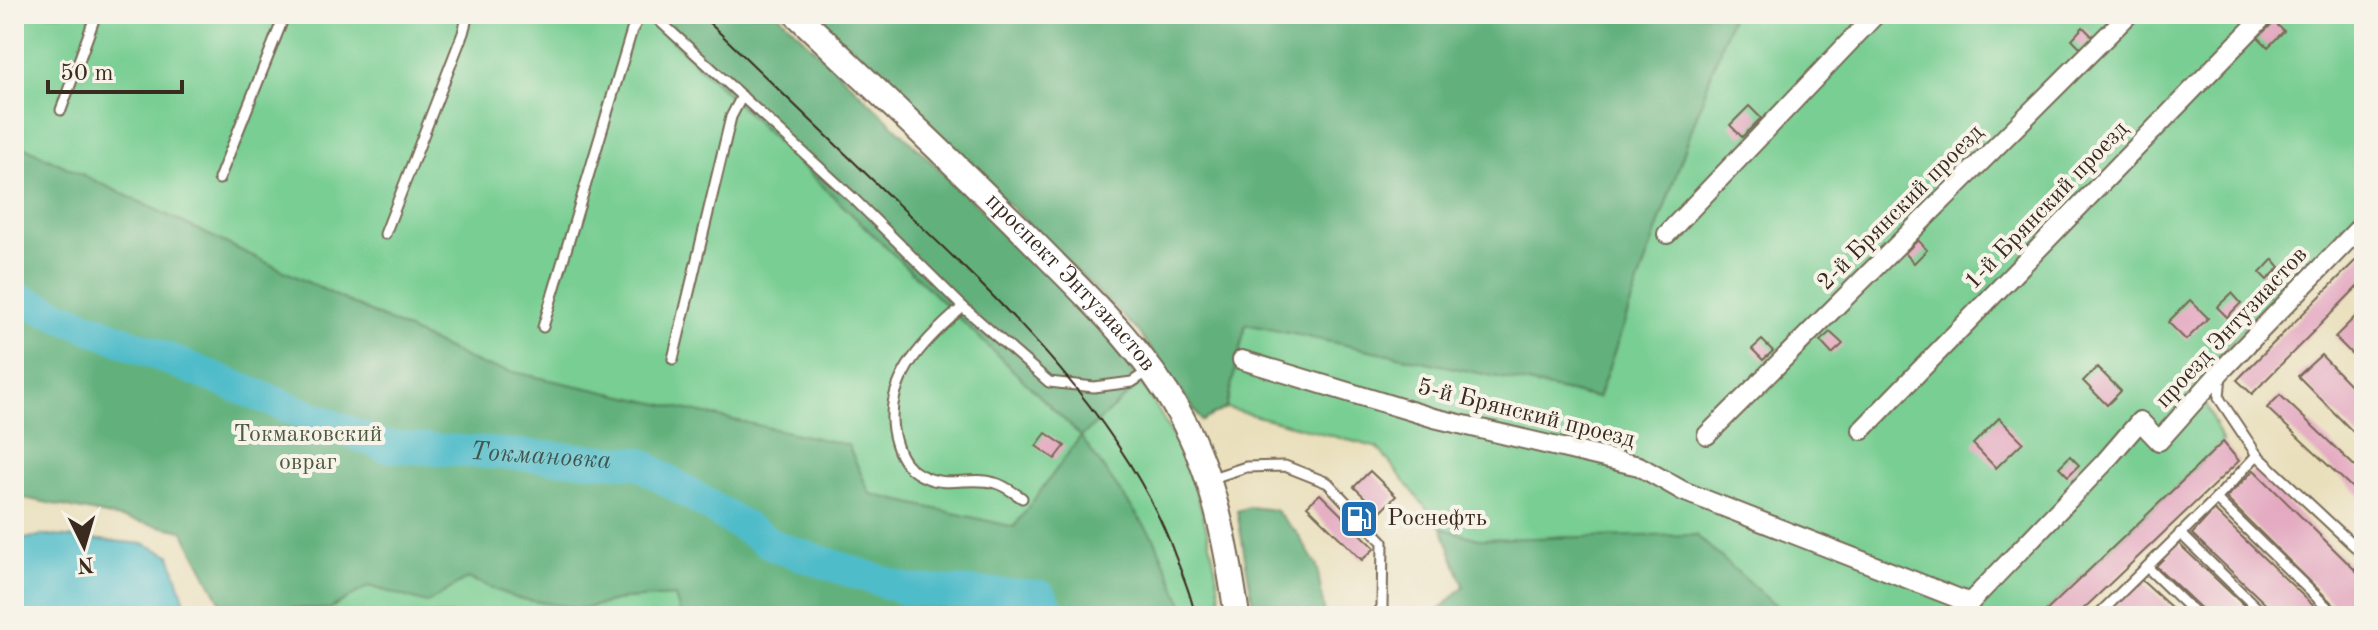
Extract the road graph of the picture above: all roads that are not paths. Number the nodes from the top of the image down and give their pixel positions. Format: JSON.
{"nodes":[{"id":1,"x":96,"y":14,"type":"edge"},
{"id":2,"x":285,"y":14,"type":"edge"},
{"id":3,"x":468,"y":14,"type":"edge"},
{"id":4,"x":641,"y":14,"type":"edge"},
{"id":5,"x":652,"y":14,"type":"edge"},
{"id":6,"x":796,"y":14,"type":"edge"},
{"id":7,"x":1876,"y":14,"type":"edge"},
{"id":8,"x":2129,"y":14,"type":"edge"},
{"id":9,"x":2266,"y":14,"type":"edge"},
{"id":10,"x":742,"y":96,"type":"junction"},
{"id":11,"x":61,"y":110,"type":"dead end"},
{"id":12,"x":219,"y":179,"type":"dead end"},
{"id":13,"x":2364,"y":223,"type":"edge"},
{"id":14,"x":385,"y":234,"type":"dead end"},
{"id":15,"x":1667,"y":234,"type":"dead end"},
{"id":16,"x":963,"y":307,"type":"junction"},
{"id":17,"x":543,"y":327,"type":"dead end"},
{"id":18,"x":673,"y":359,"type":"dead end"},
{"id":19,"x":1242,"y":360,"type":"dead end"},
{"id":20,"x":1150,"y":370,"type":"junction"},
{"id":21,"x":2222,"y":370,"type":"junction"},
{"id":22,"x":1862,"y":430,"type":"dead end"},
{"id":23,"x":1707,"y":435,"type":"dead end"},
{"id":24,"x":2257,"y":455,"type":"junction"},
{"id":25,"x":1208,"y":479,"type":"junction"},
{"id":26,"x":1022,"y":498,"type":"dead end"},
{"id":27,"x":2216,"y":499,"type":"junction"},
{"id":28,"x":2180,"y":533,"type":"junction"},
{"id":29,"x":2364,"y":555,"type":"edge"},
{"id":30,"x":2147,"y":567,"type":"junction"},
{"id":31,"x":1964,"y":609,"type":"edge"},
{"id":32,"x":1237,"y":616,"type":"edge"},
{"id":33,"x":1376,"y":616,"type":"edge"},
{"id":34,"x":2097,"y":616,"type":"edge"},
{"id":35,"x":2198,"y":616,"type":"edge"},
{"id":36,"x":2265,"y":616,"type":"edge"},
{"id":37,"x":2336,"y":616,"type":"edge"}],
"edges":[{"from":1,"to":11,"type":"lane"},
{"from":2,"to":12,"type":"lane"},
{"from":3,"to":14,"type":"lane"},
{"from":4,"to":17,"type":"lane"},
{"from":5,"to":10,"type":"lane"},
{"from":6,"to":20,"type":"street","name":"проспект Энтузиастов"},
{"from":7,"to":15,"type":"street"},
{"from":8,"to":23,"type":"street","name":"2-й Брянский проезд"},
{"from":9,"to":22,"type":"street","name":"1-й Брянский проезд"},
{"from":10,"to":16,"type":"lane"},
{"from":10,"to":18,"type":"lane"},
{"from":13,"to":21,"type":"street","name":"проезд Энтузиастов"},
{"from":16,"to":20,"type":"lane"},
{"from":16,"to":26,"type":"lane"},
{"from":19,"to":31,"type":"street","name":"5-й Брянский проезд"},
{"from":20,"to":25,"type":"street","name":"проспект Энтузиастов"},
{"from":21,"to":24,"type":"lane"},
{"from":21,"to":31,"type":"street","name":"проезд Энтузиастов"},
{"from":24,"to":27,"type":"lane"},
{"from":24,"to":29,"type":"lane"},
{"from":25,"to":32,"type":"street","name":"проспект Энтузиастов"},
{"from":25,"to":33,"type":"lane"},
{"from":27,"to":28,"type":"lane"},
{"from":27,"to":37,"type":"lane"},
{"from":28,"to":30,"type":"lane"},
{"from":28,"to":36,"type":"lane"},
{"from":30,"to":34,"type":"lane"},
{"from":30,"to":35,"type":"lane"}]}
